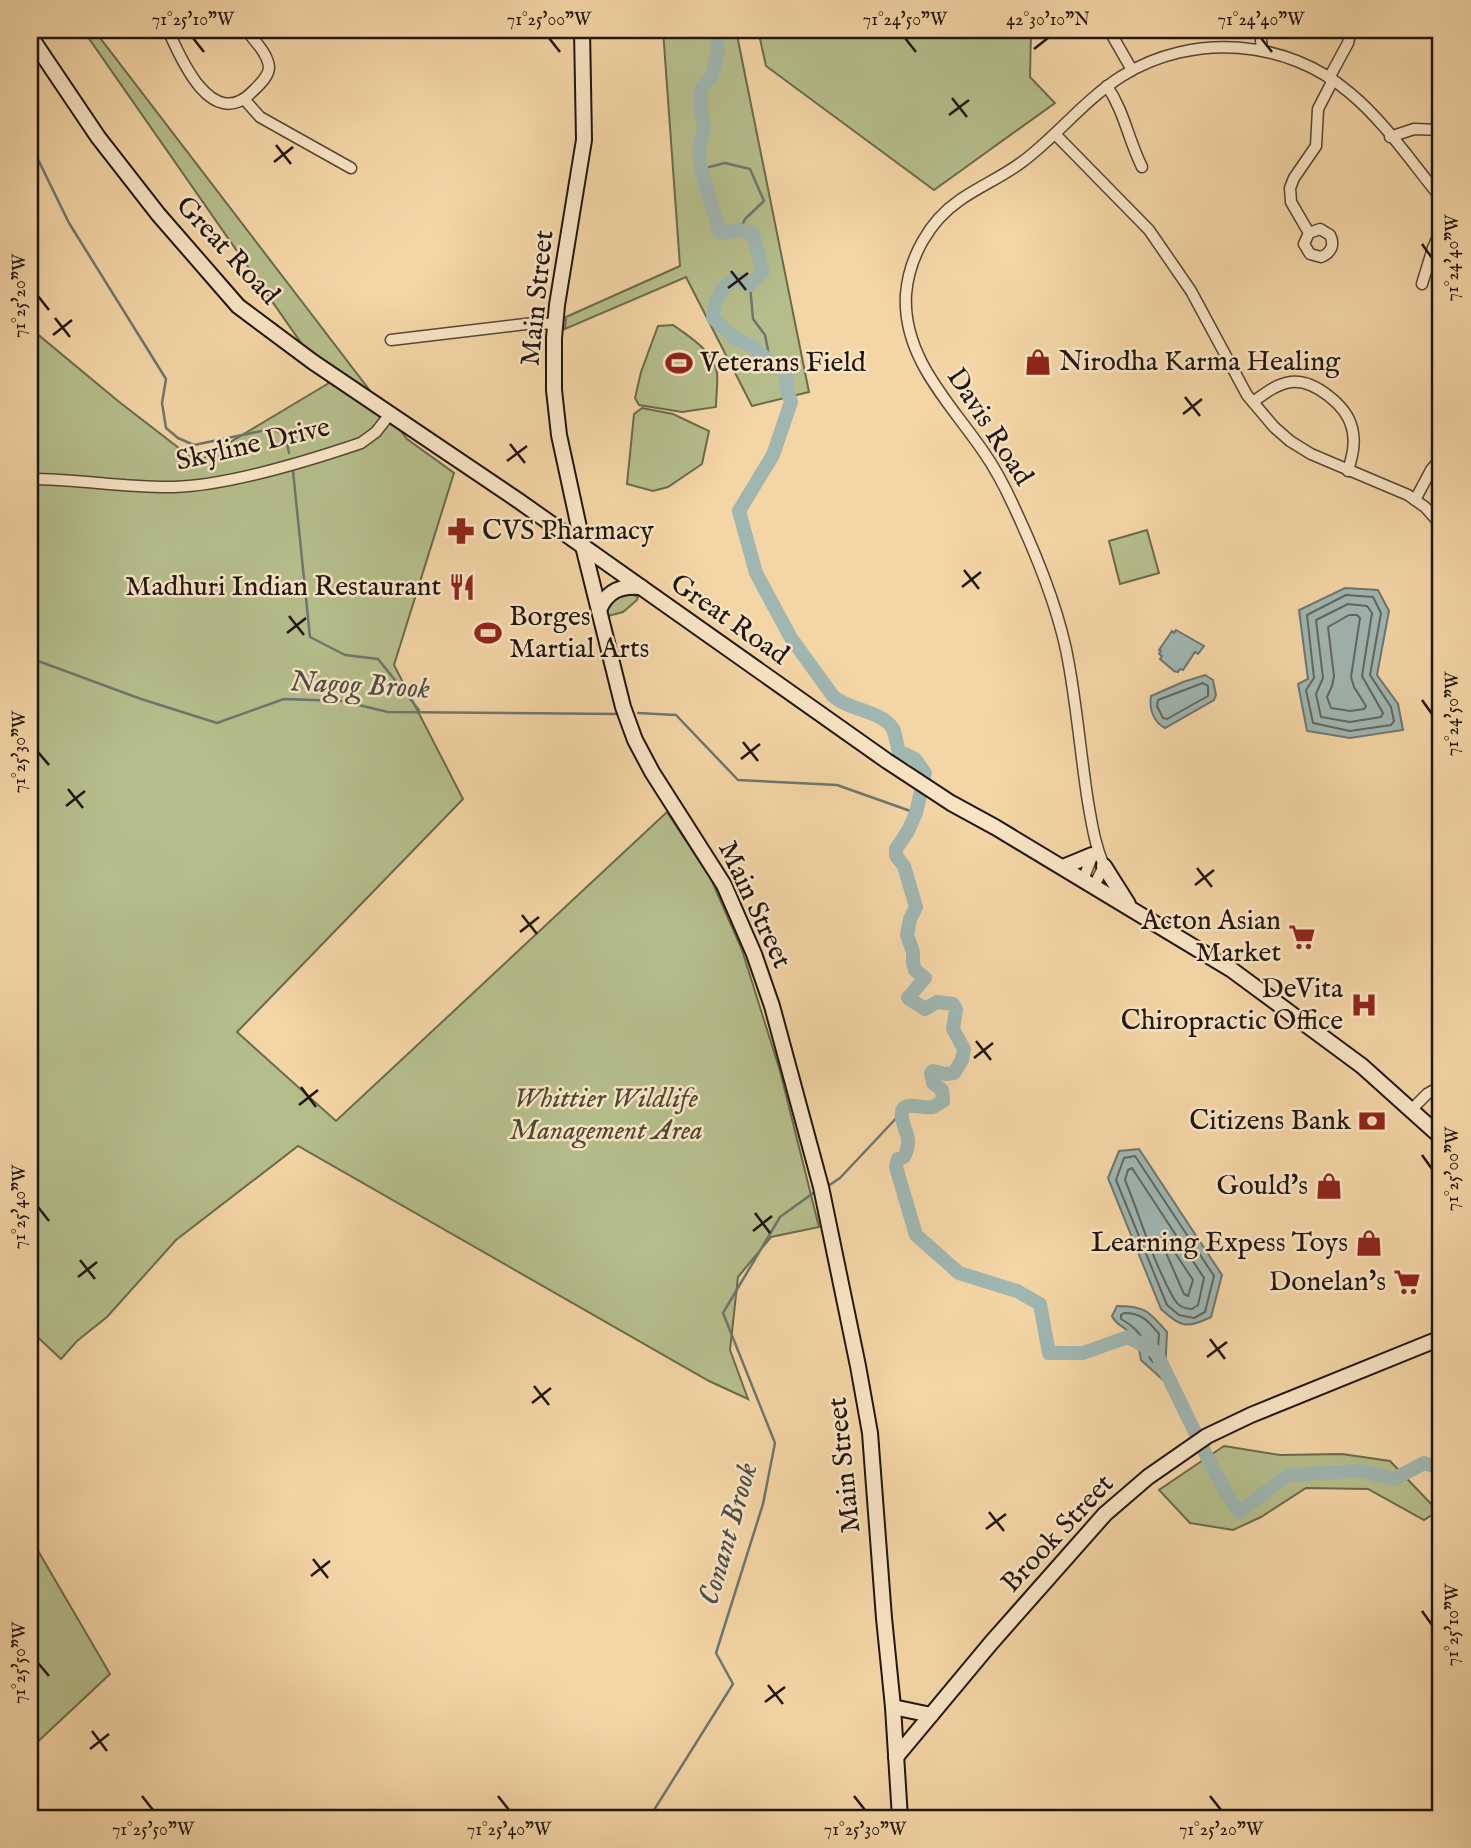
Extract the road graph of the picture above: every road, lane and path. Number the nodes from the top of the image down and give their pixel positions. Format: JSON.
{"nodes":[{"id":1,"x":168,"y":30,"type":"edge"},
{"id":2,"x":246,"y":30,"type":"edge"},
{"id":3,"x":582,"y":30,"type":"edge"},
{"id":4,"x":1109,"y":30,"type":"edge"},
{"id":5,"x":1260,"y":30,"type":"edge"},
{"id":6,"x":1351,"y":30,"type":"edge"},
{"id":7,"x":30,"y":36,"type":"edge"},
{"id":8,"x":1262,"y":50,"type":"junction"},
{"id":9,"x":1132,"y":70,"type":"junction"},
{"id":10,"x":1331,"y":79,"type":"junction"},
{"id":11,"x":1107,"y":86,"type":"junction"},
{"id":12,"x":244,"y":99,"type":"junction"},
{"id":13,"x":1441,"y":130,"type":"edge"},
{"id":14,"x":1055,"y":134,"type":"junction"},
{"id":15,"x":1390,"y":136,"type":"junction"},
{"id":16,"x":1142,"y":167,"type":"dead end"},
{"id":17,"x":351,"y":168,"type":"dead end"},
{"id":18,"x":1441,"y":198,"type":"edge"},
{"id":19,"x":1441,"y":230,"type":"edge"},
{"id":20,"x":1309,"y":233,"type":"dead end"},
{"id":21,"x":1422,"y":284,"type":"dead end"},
{"id":22,"x":554,"y":324,"type":"junction"},
{"id":23,"x":391,"y":340,"type":"dead end"},
{"id":24,"x":1253,"y":402,"type":"junction"},
{"id":25,"x":390,"y":414,"type":"junction"},
{"id":26,"x":1441,"y":458,"type":"edge"},
{"id":27,"x":1348,"y":471,"type":"junction"},
{"id":28,"x":30,"y":479,"type":"edge"},
{"id":29,"x":572,"y":500,"type":"junction"},
{"id":30,"x":1415,"y":500,"type":"junction"},
{"id":31,"x":544,"y":519,"type":"junction"},
{"id":32,"x":1441,"y":525,"type":"edge"},
{"id":33,"x":583,"y":546,"type":"junction"},
{"id":34,"x":641,"y":587,"type":"junction"},
{"id":35,"x":599,"y":610,"type":"junction"},
{"id":36,"x":1094,"y":851,"type":"junction"},
{"id":37,"x":1104,"y":866,"type":"junction"},
{"id":38,"x":1063,"y":867,"type":"junction"},
{"id":39,"x":1088,"y":883,"type":"junction"},
{"id":40,"x":1130,"y":908,"type":"junction"},
{"id":41,"x":1441,"y":1086,"type":"edge"},
{"id":42,"x":1411,"y":1110,"type":"junction"},
{"id":43,"x":1441,"y":1137,"type":"edge"},
{"id":44,"x":1441,"y":1338,"type":"edge"},
{"id":45,"x":893,"y":1707,"type":"junction"},
{"id":46,"x":931,"y":1714,"type":"junction"},
{"id":47,"x":896,"y":1757,"type":"junction"},
{"id":48,"x":900,"y":1818,"type":"edge"}],
"edges":[{"from":1,"to":12,"type":"street"},
{"from":2,"to":12,"type":"street"},
{"from":3,"to":22,"type":"main road","name":"Main Street"},
{"from":4,"to":9,"type":"street"},
{"from":5,"to":8,"type":"street"},
{"from":6,"to":10,"type":"street"},
{"from":7,"to":25,"type":"main road","name":"Great Road"},
{"from":8,"to":9,"type":"street","name":"Davis Road"},
{"from":8,"to":10,"type":"street","name":"Davis Road"},
{"from":9,"to":11,"type":"street","name":"Davis Road"},
{"from":10,"to":15,"type":"street","name":"Davis Road"},
{"from":10,"to":20,"type":"street"},
{"from":11,"to":14,"type":"street","name":"Davis Road"},
{"from":11,"to":16,"type":"street"},
{"from":12,"to":17,"type":"street"},
{"from":13,"to":15,"type":"street"},
{"from":14,"to":24,"type":"street"},
{"from":14,"to":36,"type":"street","name":"Davis Road"},
{"from":15,"to":18,"type":"street","name":"Davis Road"},
{"from":19,"to":21,"type":"street"},
{"from":22,"to":23,"type":"street"},
{"from":22,"to":29,"type":"main road","name":"Main Street"},
{"from":24,"to":27,"type":"street"},
{"from":24,"to":27,"type":"street"},
{"from":25,"to":28,"type":"street","name":"Skyline Drive"},
{"from":25,"to":31,"type":"main road","name":"Great Road"},
{"from":26,"to":30,"type":"street"},
{"from":27,"to":30,"type":"street"},
{"from":29,"to":31,"type":"main road"},
{"from":29,"to":33,"type":"main road","name":"Main Street"},
{"from":30,"to":32,"type":"street"},
{"from":31,"to":33,"type":"main road","name":"Great Road"},
{"from":33,"to":34,"type":"main road","name":"Great Road"},
{"from":33,"to":35,"type":"main road","name":"Main Street"},
{"from":34,"to":35,"type":"main road"},
{"from":34,"to":38,"type":"main road","name":"Great Road"},
{"from":35,"to":45,"type":"main road","name":"Main Street"},
{"from":36,"to":37,"type":"street","name":"Davis Road"},
{"from":36,"to":38,"type":"main road"},
{"from":36,"to":39,"type":"street","name":"Davis Road"},
{"from":37,"to":39,"type":"street"},
{"from":37,"to":40,"type":"main road"},
{"from":38,"to":39,"type":"main road","name":"Great Road"},
{"from":39,"to":40,"type":"main road","name":"Great Road"},
{"from":40,"to":42,"type":"main road","name":"Great Road"},
{"from":41,"to":42,"type":"street"},
{"from":42,"to":43,"type":"main road","name":"Great Road"},
{"from":44,"to":46,"type":"main road","name":"Brook Street"},
{"from":45,"to":46,"type":"main road"},
{"from":45,"to":47,"type":"main road","name":"Main Street"},
{"from":46,"to":47,"type":"main road","name":"Brook Street"},
{"from":47,"to":48,"type":"main road","name":"Main Street"}]}
